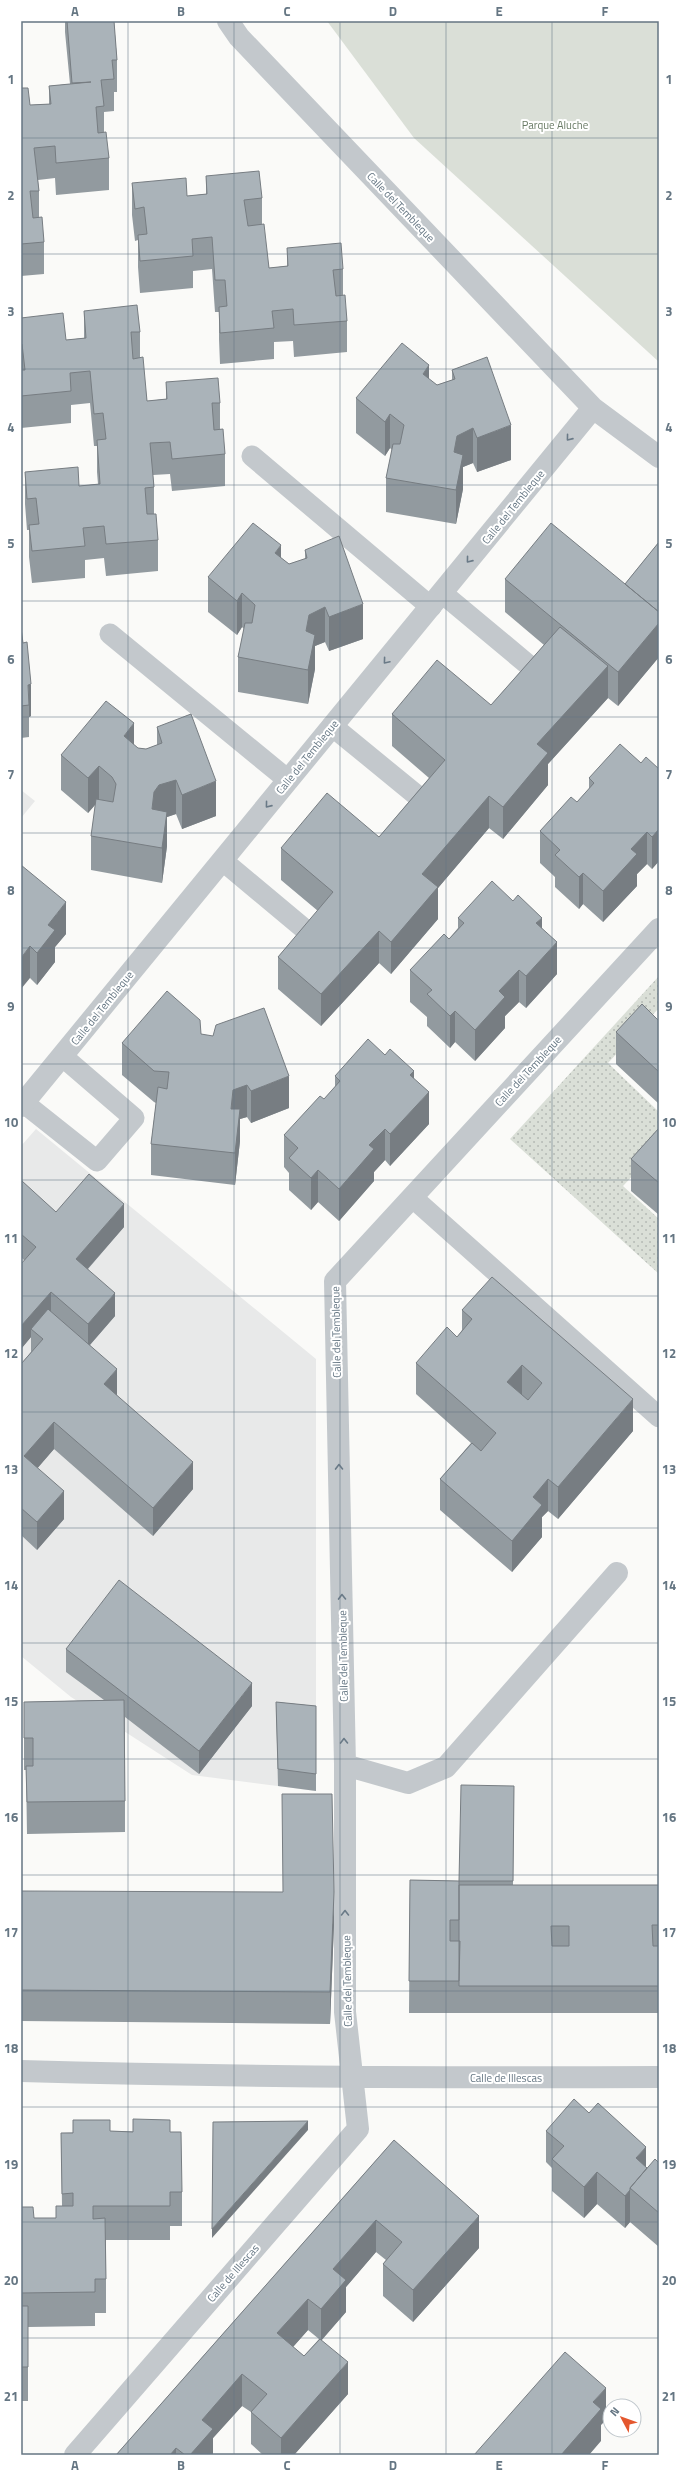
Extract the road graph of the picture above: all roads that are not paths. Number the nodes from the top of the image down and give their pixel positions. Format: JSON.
{"nodes":[{"id":1,"x":228,"y":21,"type":"edge"},
{"id":2,"x":593,"y":408,"type":"junction"},
{"id":3,"x":252,"y":456,"type":"dead end"},
{"id":4,"x":659,"y":458,"type":"edge"},
{"id":5,"x":437,"y":600,"type":"junction"},
{"id":6,"x":110,"y":634,"type":"dead end"},
{"id":7,"x":532,"y":668,"type":"edge"},
{"id":8,"x":332,"y":726,"type":"junction"},
{"id":9,"x":288,"y":780,"type":"junction"},
{"id":10,"x":420,"y":798,"type":"edge"},
{"id":11,"x":223,"y":861,"type":"junction"},
{"id":12,"x":659,"y":929,"type":"edge"},
{"id":13,"x":308,"y":932,"type":"edge"},
{"id":14,"x":62,"y":1056,"type":"junction"},
{"id":15,"x":23,"y":1104,"type":"edge"},
{"id":16,"x":413,"y":1198,"type":"junction"},
{"id":17,"x":659,"y":1417,"type":"edge"},
{"id":18,"x":617,"y":1573,"type":"dead end"},
{"id":19,"x":345,"y":1765,"type":"junction"},
{"id":20,"x":21,"y":2071,"type":"edge"},
{"id":21,"x":353,"y":2078,"type":"junction"},
{"id":22,"x":659,"y":2078,"type":"edge"},
{"id":23,"x":75,"y":2455,"type":"edge"}],
"edges":[{"from":1,"to":2,"type":"street","name":"Calle del Tembleque"},
{"from":2,"to":4,"type":"street","name":"Calle del Tembleque"},
{"from":2,"to":5,"type":"street","name":"Calle del Tembleque","one_way":true},
{"from":3,"to":5,"type":"lane"},
{"from":5,"to":7,"type":"lane"},
{"from":5,"to":8,"type":"street","name":"Calle del Tembleque","one_way":true},
{"from":6,"to":9,"type":"lane"},
{"from":8,"to":9,"type":"street","name":"Calle del Tembleque"},
{"from":8,"to":10,"type":"lane"},
{"from":9,"to":11,"type":"street","name":"Calle del Tembleque","one_way":true},
{"from":11,"to":13,"type":"lane"},
{"from":11,"to":14,"type":"street","name":"Calle del Tembleque"},
{"from":12,"to":16,"type":"street","name":"Calle del Tembleque"},
{"from":14,"to":15,"type":"street","name":"Calle del Tembleque"},
{"from":14,"to":15,"type":"lane"},
{"from":16,"to":17,"type":"lane"},
{"from":19,"to":16,"type":"street","name":"Calle del Tembleque","one_way":true},
{"from":18,"to":19,"type":"street"},
{"from":21,"to":19,"type":"street","name":"Calle del Tembleque","one_way":true},
{"from":20,"to":21,"type":"street","name":"Calle de Illescas"},
{"from":21,"to":22,"type":"street","name":"Calle de Illescas"},
{"from":21,"to":23,"type":"street","name":"Calle de Illescas"}]}
